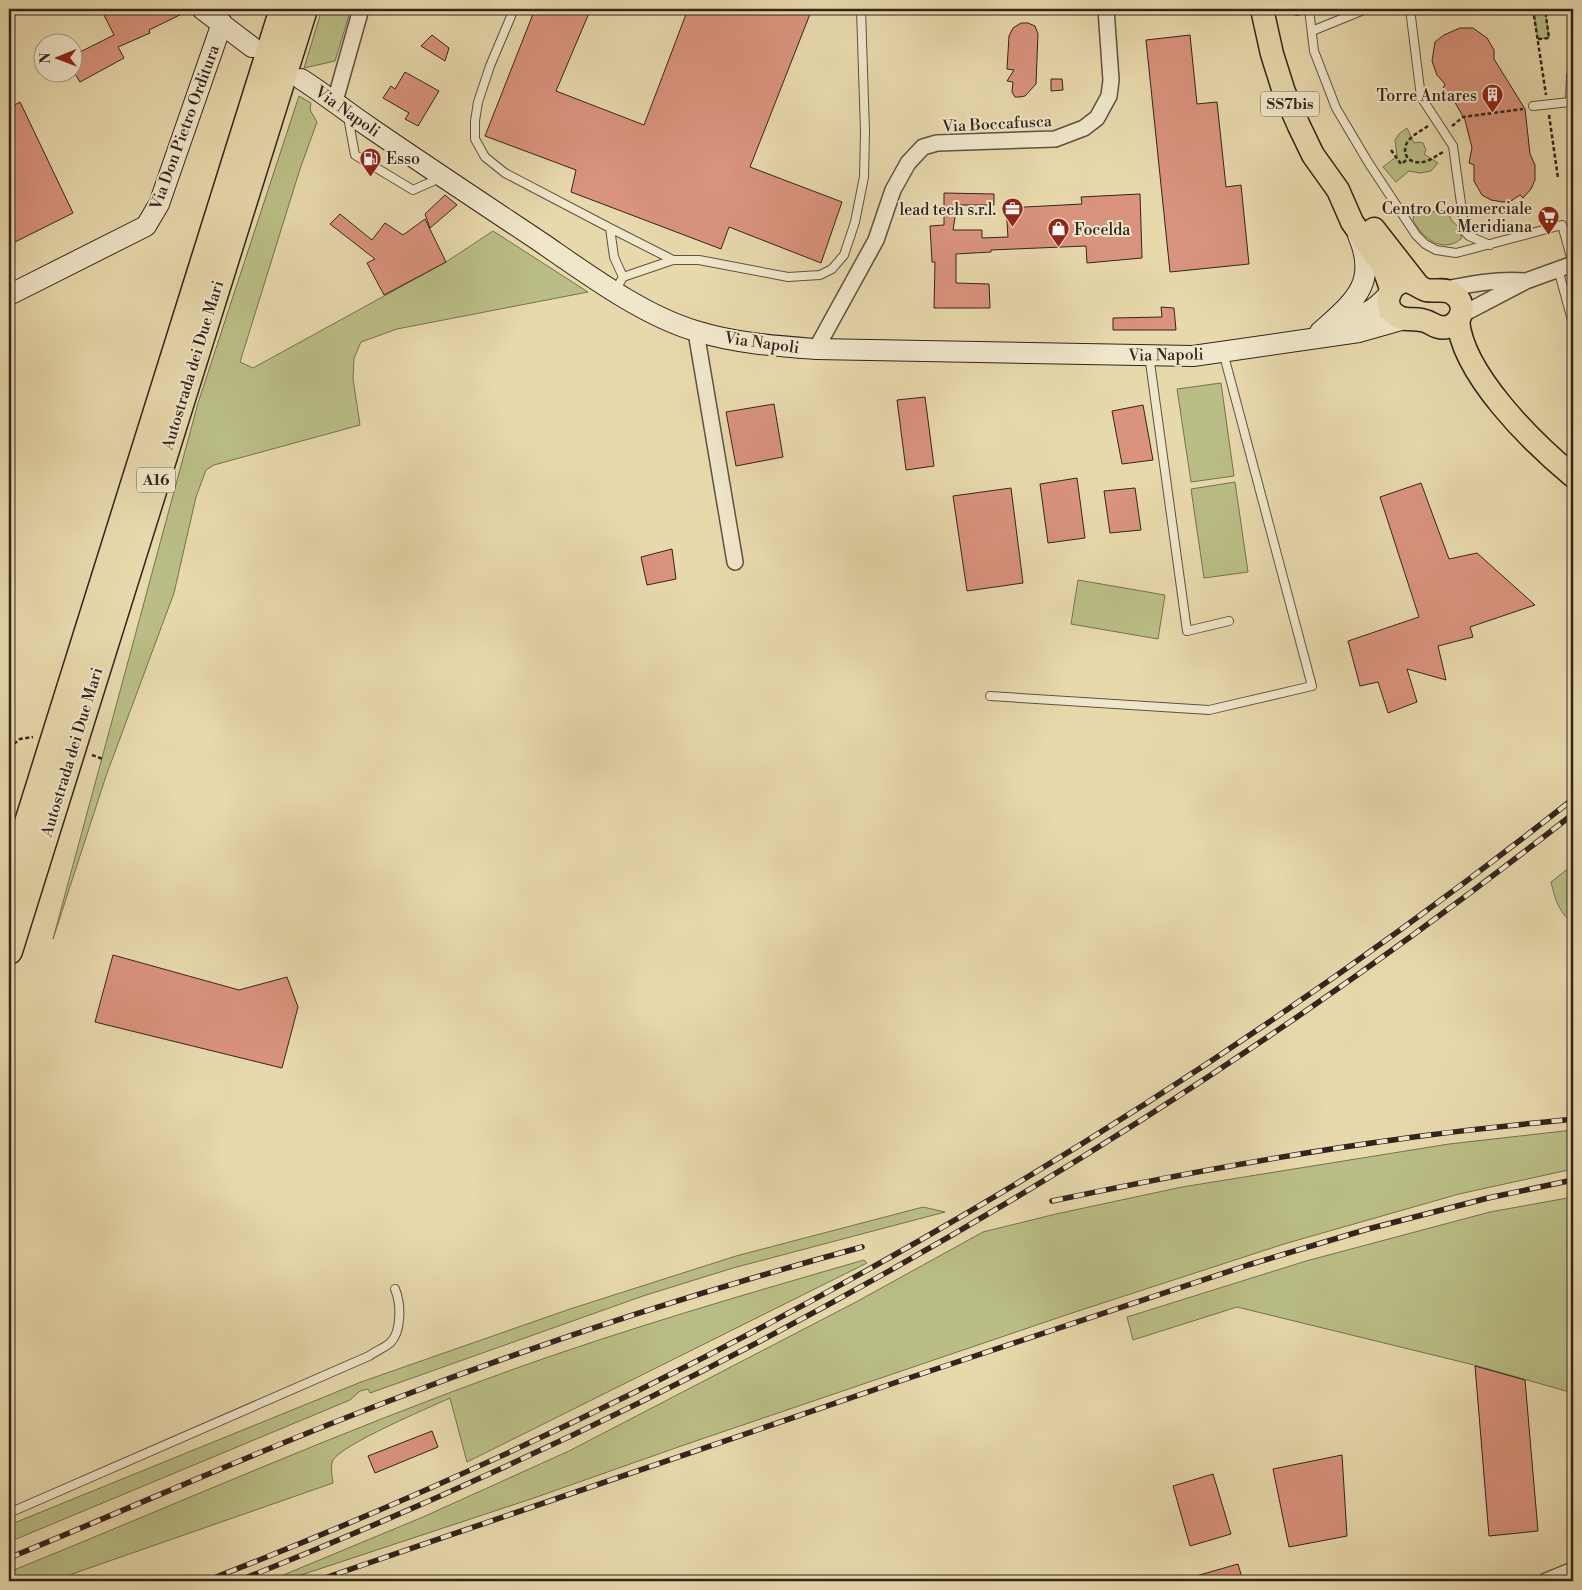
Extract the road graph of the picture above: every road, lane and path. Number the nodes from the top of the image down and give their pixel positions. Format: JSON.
{"nodes":[{"id":1,"x":202,"y":9,"type":"edge"},
{"id":2,"x":283,"y":9,"type":"edge"},
{"id":3,"x":304,"y":9,"type":"edge"},
{"id":4,"x":362,"y":9,"type":"edge"},
{"id":5,"x":514,"y":9,"type":"edge"},
{"id":6,"x":861,"y":9,"type":"edge"},
{"id":7,"x":1106,"y":9,"type":"edge"},
{"id":8,"x":1262,"y":9,"type":"edge"},
{"id":9,"x":1309,"y":9,"type":"edge"},
{"id":10,"x":1366,"y":9,"type":"edge"},
{"id":11,"x":1410,"y":9,"type":"edge"},
{"id":12,"x":1545,"y":9,"type":"edge"},
{"id":13,"x":222,"y":23,"type":"junction"},
{"id":14,"x":1312,"y":31,"type":"junction"},
{"id":15,"x":1538,"y":39,"type":"dead end"},
{"id":16,"x":252,"y":48,"type":"dead end"},
{"id":17,"x":1571,"y":76,"type":"dead end"},
{"id":18,"x":301,"y":79,"type":"dead end"},
{"id":19,"x":341,"y":105,"type":"junction"},
{"id":20,"x":1533,"y":106,"type":"dead end"},
{"id":21,"x":1572,"y":106,"type":"edge"},
{"id":22,"x":1525,"y":109,"type":"dead end"},
{"id":23,"x":1463,"y":117,"type":"dead end"},
{"id":24,"x":1436,"y":120,"type":"junction"},
{"id":25,"x":1391,"y":150,"type":"dead end"},
{"id":26,"x":1408,"y":159,"type":"junction"},
{"id":27,"x":1429,"y":160,"type":"dead end"},
{"id":28,"x":442,"y":176,"type":"junction"},
{"id":29,"x":1338,"y":190,"type":"junction"},
{"id":30,"x":1352,"y":222,"type":"junction"},
{"id":31,"x":610,"y":228,"type":"junction"},
{"id":32,"x":1490,"y":245,"type":"junction"},
{"id":33,"x":673,"y":260,"type":"junction"},
{"id":34,"x":1573,"y":264,"type":"edge"},
{"id":35,"x":1558,"y":270,"type":"junction"},
{"id":36,"x":1526,"y":281,"type":"junction"},
{"id":37,"x":619,"y":284,"type":"junction"},
{"id":38,"x":1417,"y":284,"type":"junction"},
{"id":39,"x":1442,"y":290,"type":"junction"},
{"id":40,"x":1390,"y":292,"type":"junction"},
{"id":41,"x":9,"y":295,"type":"edge"},
{"id":42,"x":1460,"y":317,"type":"junction"},
{"id":43,"x":1405,"y":319,"type":"junction"},
{"id":44,"x":1430,"y":323,"type":"junction"},
{"id":45,"x":1573,"y":324,"type":"edge"},
{"id":46,"x":696,"y":332,"type":"junction"},
{"id":47,"x":1320,"y":332,"type":"junction"},
{"id":48,"x":1297,"y":341,"type":"junction"},
{"id":49,"x":816,"y":348,"type":"junction"},
{"id":50,"x":1223,"y":352,"type":"junction"},
{"id":51,"x":1149,"y":356,"type":"junction"},
{"id":52,"x":1478,"y":373,"type":"junction"},
{"id":53,"x":1573,"y":476,"type":"edge"},
{"id":54,"x":735,"y":562,"type":"dead end"},
{"id":55,"x":1229,"y":621,"type":"dead end"},
{"id":56,"x":990,"y":696,"type":"dead end"},
{"id":57,"x":34,"y":737,"type":"dead end"},
{"id":58,"x":9,"y":748,"type":"edge"},
{"id":59,"x":88,"y":754,"type":"dead end"},
{"id":60,"x":103,"y":759,"type":"dead end"},
{"id":61,"x":9,"y":883,"type":"edge"},
{"id":62,"x":9,"y":951,"type":"edge"},
{"id":63,"x":395,"y":1289,"type":"dead end"},
{"id":64,"x":9,"y":1513,"type":"edge"},
{"id":65,"x":1573,"y":1570,"type":"edge"},
{"id":66,"x":1546,"y":1581,"type":"edge"}],
"edges":[{"from":1,"to":13,"type":"main road"},
{"from":2,"to":61,"type":"highway","name":"Autostrada dei Due Mari","number":"A16"},
{"from":3,"to":62,"type":"highway","name":"Autostrada dei Due Mari","number":"A16"},
{"from":4,"to":19,"type":"street"},
{"from":5,"to":31,"type":"lane"},
{"from":6,"to":33,"type":"lane"},
{"from":7,"to":49,"type":"street","name":"Via Boccafusca"},
{"from":8,"to":29,"type":"main road","number":"SS7bis"},
{"from":9,"to":14,"type":"lane"},
{"from":10,"to":14,"type":"lane"},
{"from":11,"to":24,"type":"lane"},
{"from":12,"to":15,"type":"path"},
{"from":13,"to":16,"type":"main road"},
{"from":13,"to":41,"type":"main road","name":"Via Don Pietro Orditura"},
{"from":14,"to":32,"type":"lane"},
{"from":17,"to":21,"type":"lane"},
{"from":18,"to":19,"type":"main road","name":"Via Napoli"},
{"from":19,"to":28,"type":"main road","name":"Via Napoli"},
{"from":19,"to":28,"type":"lane"},
{"from":20,"to":21,"type":"lane"},
{"from":22,"to":23,"type":"path"},
{"from":24,"to":26,"type":"path"},
{"from":24,"to":32,"type":"lane"},
{"from":25,"to":26,"type":"path"},
{"from":26,"to":27,"type":"path"},
{"from":28,"to":37,"type":"main road","name":"Via Napoli"},
{"from":29,"to":30,"type":"main road","number":"SS7bis"},
{"from":29,"to":38,"type":"main road","number":"SS7bis"},
{"from":30,"to":40,"type":"main road","number":"SS7bis"},
{"from":30,"to":47,"type":"main road"},
{"from":31,"to":33,"type":"lane"},
{"from":31,"to":37,"type":"lane"},
{"from":32,"to":34,"type":"lane"},
{"from":33,"to":37,"type":"lane"},
{"from":34,"to":35,"type":"street"},
{"from":35,"to":36,"type":"street"},
{"from":35,"to":45,"type":"lane"},
{"from":36,"to":39,"type":"street"},
{"from":36,"to":42,"type":"street"},
{"from":37,"to":46,"type":"main road","name":"Via Napoli"},
{"from":38,"to":39,"type":"main road"},
{"from":38,"to":40,"type":"main road"},
{"from":39,"to":42,"type":"main road"},
{"from":40,"to":43,"type":"main road"},
{"from":40,"to":47,"type":"main road","name":"Via Napoli"},
{"from":42,"to":44,"type":"main road"},
{"from":42,"to":52,"type":"main road"},
{"from":43,"to":44,"type":"main road"},
{"from":43,"to":48,"type":"main road","name":"Via Napoli"},
{"from":44,"to":52,"type":"main road"},
{"from":46,"to":49,"type":"main road","name":"Via Napoli"},
{"from":46,"to":54,"type":"street"},
{"from":47,"to":48,"type":"main road","name":"Via Napoli"},
{"from":48,"to":50,"type":"main road","name":"Via Napoli"},
{"from":49,"to":51,"type":"main road","name":"Via Napoli"},
{"from":50,"to":51,"type":"main road","name":"Via Napoli"},
{"from":50,"to":56,"type":"lane"},
{"from":51,"to":55,"type":"lane"},
{"from":52,"to":53,"type":"main road"},
{"from":57,"to":58,"type":"path"},
{"from":59,"to":60,"type":"path"},
{"from":63,"to":64,"type":"lane"},
{"from":65,"to":66,"type":"street"}]}
